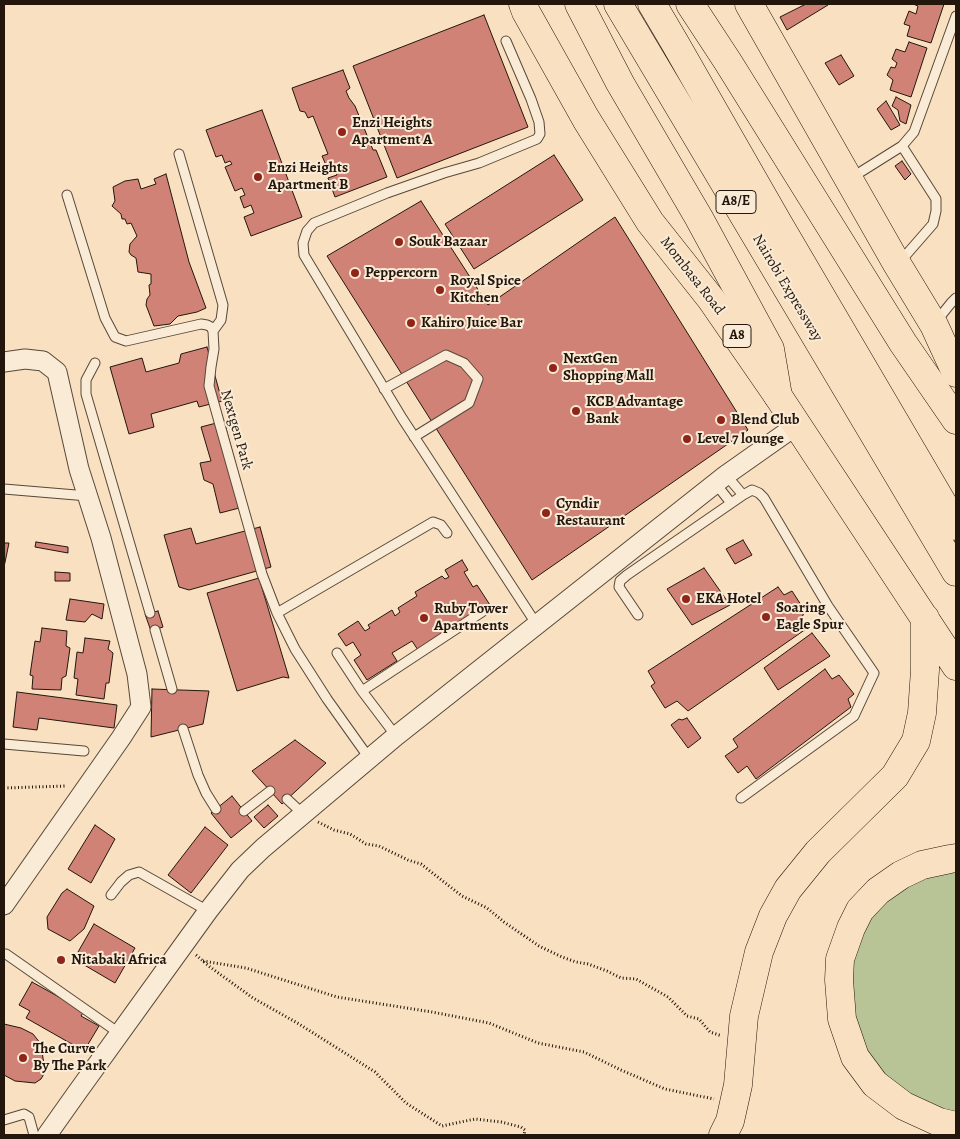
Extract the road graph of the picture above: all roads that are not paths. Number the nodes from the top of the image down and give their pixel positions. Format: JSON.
{"nodes":[{"id":1,"x":523,"y":4,"type":"edge"},
{"id":2,"x":579,"y":4,"type":"edge"},
{"id":3,"x":618,"y":4,"type":"edge"},
{"id":4,"x":652,"y":4,"type":"edge"},
{"id":5,"x":690,"y":4,"type":"edge"},
{"id":6,"x":757,"y":7,"type":"edge"},
{"id":7,"x":956,"y":16,"type":"edge"},
{"id":8,"x":506,"y":41,"type":"dead end"},
{"id":9,"x":902,"y":146,"type":"junction"},
{"id":10,"x":179,"y":154,"type":"dead end"},
{"id":11,"x":849,"y":179,"type":"junction"},
{"id":12,"x":67,"y":195,"type":"dead end"},
{"id":13,"x":897,"y":264,"type":"junction"},
{"id":14,"x":956,"y":298,"type":"edge"},
{"id":15,"x":934,"y":325,"type":"junction"},
{"id":16,"x":214,"y":331,"type":"junction"},
{"id":17,"x":4,"y":362,"type":"edge"},
{"id":18,"x":95,"y":364,"type":"dead end"},
{"id":19,"x":956,"y":373,"type":"edge"},
{"id":20,"x":384,"y":390,"type":"junction"},
{"id":21,"x":865,"y":395,"type":"junction"},
{"id":22,"x":778,"y":396,"type":"junction"},
{"id":23,"x":956,"y":420,"type":"edge"},
{"id":24,"x":797,"y":425,"type":"junction"},
{"id":25,"x":414,"y":437,"type":"junction"},
{"id":26,"x":721,"y":479,"type":"junction"},
{"id":27,"x":4,"y":488,"type":"edge"},
{"id":28,"x":744,"y":494,"type":"junction"},
{"id":29,"x":88,"y":496,"type":"junction"},
{"id":30,"x":731,"y":503,"type":"junction"},
{"id":31,"x":956,"y":526,"type":"edge"},
{"id":32,"x":447,"y":533,"type":"dead end"},
{"id":33,"x":956,"y":572,"type":"edge"},
{"id":34,"x":482,"y":612,"type":"dead end"},
{"id":35,"x":150,"y":613,"type":"dead end"},
{"id":36,"x":277,"y":613,"type":"junction"},
{"id":37,"x":638,"y":615,"type":"dead end"},
{"id":38,"x":925,"y":618,"type":"junction"},
{"id":39,"x":537,"y":625,"type":"junction"},
{"id":40,"x":155,"y":630,"type":"dead end"},
{"id":41,"x":338,"y":653,"type":"dead end"},
{"id":42,"x":956,"y":666,"type":"edge"},
{"id":43,"x":172,"y":689,"type":"dead end"},
{"id":44,"x":362,"y":690,"type":"junction"},
{"id":45,"x":183,"y":730,"type":"dead end"},
{"id":46,"x":396,"y":736,"type":"junction"},
{"id":47,"x":4,"y":744,"type":"edge"},
{"id":48,"x":84,"y":751,"type":"dead end"},
{"id":49,"x":369,"y":758,"type":"junction"},
{"id":50,"x":270,"y":791,"type":"dead end"},
{"id":51,"x":740,"y":798,"type":"dead end"},
{"id":52,"x":287,"y":799,"type":"dead end"},
{"id":53,"x":216,"y":809,"type":"dead end"},
{"id":54,"x":244,"y":811,"type":"dead end"},
{"id":55,"x":303,"y":814,"type":"junction"},
{"id":56,"x":956,"y":858,"type":"edge"},
{"id":57,"x":111,"y":895,"type":"dead end"},
{"id":58,"x":4,"y":905,"type":"edge"},
{"id":59,"x":208,"y":911,"type":"junction"},
{"id":60,"x":6,"y":954,"type":"dead end"},
{"id":61,"x":119,"y":1033,"type":"junction"},
{"id":62,"x":4,"y":1120,"type":"edge"},
{"id":63,"x":956,"y":1126,"type":"edge"},
{"id":64,"x":34,"y":1135,"type":"edge"},
{"id":65,"x":47,"y":1135,"type":"edge"},
{"id":66,"x":723,"y":1135,"type":"edge"}],
"edges":[{"from":1,"to":22,"type":"highway","name":"Mombasa Road","number":"A8"},
{"from":2,"to":22,"type":"highway"},
{"from":3,"to":21,"type":"highway","name":"Nairobi Expressway","number":"A8/E"},
{"from":4,"to":21,"type":"highway","name":"Nairobi Expressway","number":"A8/E"},
{"from":5,"to":23,"type":"highway"},
{"from":6,"to":11,"type":"highway"},
{"from":7,"to":9,"type":"lane"},
{"from":8,"to":20,"type":"lane"},
{"from":9,"to":11,"type":"lane"},
{"from":9,"to":13,"type":"lane"},
{"from":10,"to":16,"type":"lane","name":"Nextgen Park"},
{"from":11,"to":13,"type":"highway"},
{"from":12,"to":16,"type":"lane"},
{"from":13,"to":15,"type":"highway"},
{"from":14,"to":15,"type":"lane"},
{"from":15,"to":19,"type":"highway"},
{"from":16,"to":36,"type":"lane","name":"Nextgen Park"},
{"from":17,"to":29,"type":"street"},
{"from":18,"to":35,"type":"lane"},
{"from":20,"to":25,"type":"lane"},
{"from":20,"to":25,"type":"lane"},
{"from":21,"to":31,"type":"highway","name":"Nairobi Expressway","number":"A8/E"},
{"from":21,"to":33,"type":"highway","name":"Nairobi Expressway","number":"A8/E"},
{"from":22,"to":24,"type":"highway","name":"Mombasa Road","number":"A8"},
{"from":24,"to":26,"type":"street"},
{"from":24,"to":38,"type":"highway","name":"Mombasa Road","number":"A8"},
{"from":25,"to":39,"type":"lane"},
{"from":26,"to":28,"type":"lane"},
{"from":26,"to":30,"type":"lane"},
{"from":26,"to":39,"type":"street"},
{"from":27,"to":29,"type":"lane"},
{"from":28,"to":30,"type":"lane"},
{"from":28,"to":51,"type":"lane"},
{"from":29,"to":58,"type":"street"},
{"from":30,"to":37,"type":"lane"},
{"from":32,"to":36,"type":"lane"},
{"from":34,"to":44,"type":"lane"},
{"from":36,"to":49,"type":"lane","name":"Nextgen Park"},
{"from":38,"to":42,"type":"highway","name":"Mombasa Road","number":"A8"},
{"from":38,"to":66,"type":"highway"},
{"from":39,"to":46,"type":"street"},
{"from":40,"to":43,"type":"lane"},
{"from":41,"to":44,"type":"lane"},
{"from":44,"to":46,"type":"lane"},
{"from":45,"to":53,"type":"lane"},
{"from":46,"to":49,"type":"street"},
{"from":47,"to":48,"type":"lane"},
{"from":49,"to":55,"type":"street"},
{"from":50,"to":54,"type":"lane"},
{"from":52,"to":55,"type":"lane"},
{"from":55,"to":59,"type":"street"},
{"from":56,"to":63,"type":"highway"},
{"from":57,"to":59,"type":"lane"},
{"from":59,"to":61,"type":"street"},
{"from":60,"to":61,"type":"lane"},
{"from":61,"to":65,"type":"street"},
{"from":62,"to":64,"type":"lane"}]}
